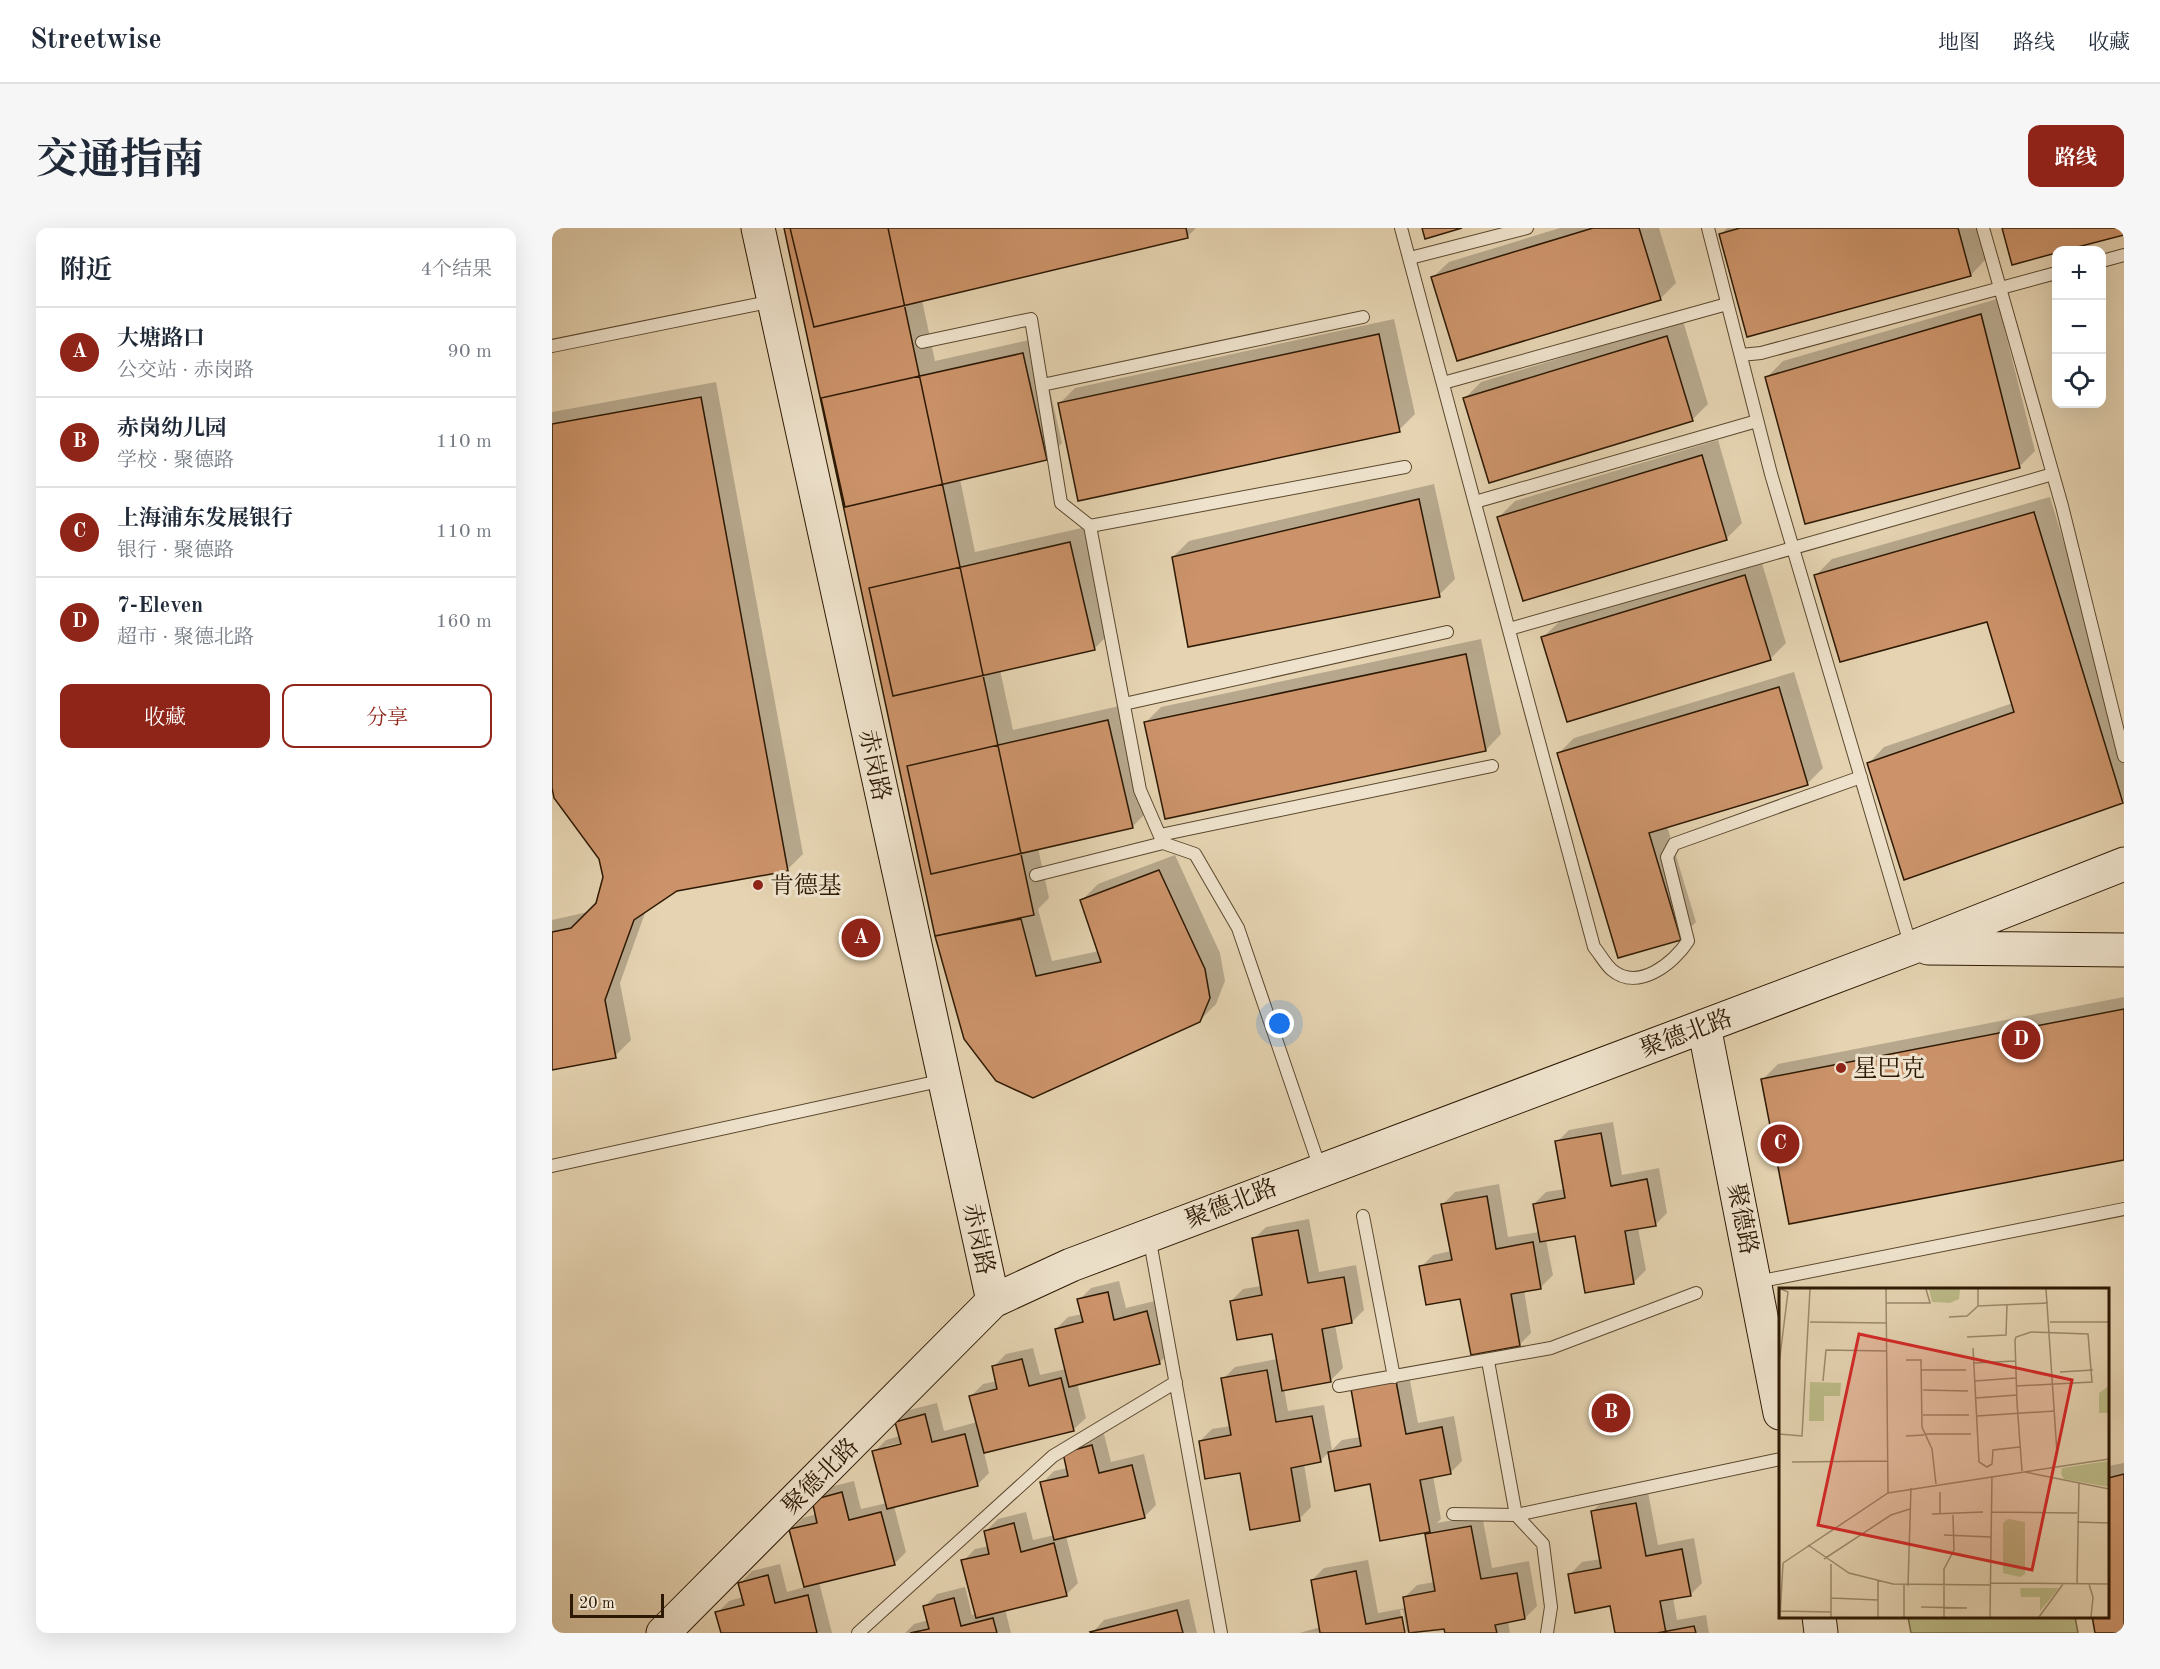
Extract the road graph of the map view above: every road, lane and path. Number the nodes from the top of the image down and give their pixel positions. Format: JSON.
{"nodes":[{"id":1,"x":758,"y":228,"type":"edge"},
{"id":2,"x":1401,"y":228,"type":"edge"},
{"id":3,"x":1527,"y":228,"type":"edge"},
{"id":4,"x":1708,"y":228,"type":"edge"},
{"id":5,"x":1983,"y":228,"type":"edge"},
{"id":6,"x":2124,"y":255,"type":"edge"},
{"id":7,"x":1410,"y":258,"type":"junction"},
{"id":8,"x":2106,"y":260,"type":"edge"},
{"id":9,"x":2052,"y":274,"type":"edge"},
{"id":10,"x":1999,"y":289,"type":"junction"},
{"id":11,"x":774,"y":301,"type":"junction"},
{"id":12,"x":1727,"y":303,"type":"junction"},
{"id":13,"x":1363,"y":317,"type":"dead end"},
{"id":14,"x":922,"y":342,"type":"dead end"},
{"id":15,"x":552,"y":346,"type":"edge"},
{"id":16,"x":1741,"y":356,"type":"junction"},
{"id":17,"x":1443,"y":383,"type":"junction"},
{"id":18,"x":1042,"y":384,"type":"junction"},
{"id":19,"x":1757,"y":421,"type":"junction"},
{"id":20,"x":1405,"y":467,"type":"dead end"},
{"id":21,"x":2053,"y":474,"type":"junction"},
{"id":22,"x":1475,"y":502,"type":"junction"},
{"id":23,"x":1090,"y":526,"type":"junction"},
{"id":24,"x":1793,"y":548,"type":"junction"},
{"id":25,"x":1509,"y":629,"type":"junction"},
{"id":26,"x":1447,"y":632,"type":"dead end"},
{"id":27,"x":1124,"y":704,"type":"junction"},
{"id":28,"x":2124,"y":756,"type":"edge"},
{"id":29,"x":1491,"y":766,"type":"dead end"},
{"id":30,"x":1861,"y":777,"type":"junction"},
{"id":31,"x":1161,"y":839,"type":"junction"},
{"id":32,"x":2124,"y":864,"type":"edge"},
{"id":33,"x":1036,"y":875,"type":"dead end"},
{"id":34,"x":1911,"y":948,"type":"junction"},
{"id":35,"x":2124,"y":950,"type":"edge"},
{"id":36,"x":1704,"y":1026,"type":"junction"},
{"id":37,"x":945,"y":1080,"type":"junction"},
{"id":38,"x":552,"y":1166,"type":"edge"},
{"id":39,"x":1321,"y":1170,"type":"junction"},
{"id":40,"x":2124,"y":1209,"type":"edge"},
{"id":41,"x":1363,"y":1216,"type":"dead end"},
{"id":42,"x":1149,"y":1234,"type":"junction"},
{"id":43,"x":1756,"y":1282,"type":"junction"},
{"id":44,"x":1696,"y":1293,"type":"dead end"},
{"id":45,"x":993,"y":1301,"type":"junction"},
{"id":46,"x":1488,"y":1361,"type":"junction"},
{"id":47,"x":1394,"y":1377,"type":"junction"},
{"id":48,"x":1176,"y":1382,"type":"junction"},
{"id":49,"x":1339,"y":1386,"type":"dead end"},
{"id":50,"x":1779,"y":1408,"type":"edge"},
{"id":51,"x":1779,"y":1460,"type":"edge"},
{"id":52,"x":1453,"y":1514,"type":"dead end"},
{"id":53,"x":1516,"y":1515,"type":"junction"},
{"id":54,"x":1819,"y":1618,"type":"edge"},
{"id":55,"x":663,"y":1633,"type":"edge"},
{"id":56,"x":858,"y":1633,"type":"edge"},
{"id":57,"x":1221,"y":1633,"type":"edge"},
{"id":58,"x":1547,"y":1633,"type":"edge"},
{"id":59,"x":1821,"y":1633,"type":"edge"}],
"edges":[{"from":1,"to":11,"type":"street","name":"赤岗路"},
{"from":2,"to":7,"type":"lane"},
{"from":3,"to":7,"type":"lane"},
{"from":4,"to":12,"type":"lane"},
{"from":5,"to":10,"type":"lane"},
{"from":6,"to":8,"type":"lane"},
{"from":7,"to":17,"type":"lane"},
{"from":9,"to":10,"type":"lane"},
{"from":10,"to":16,"type":"lane"},
{"from":10,"to":21,"type":"lane"},
{"from":11,"to":15,"type":"lane"},
{"from":11,"to":37,"type":"street","name":"赤岗路"},
{"from":12,"to":16,"type":"lane"},
{"from":12,"to":17,"type":"lane"},
{"from":13,"to":18,"type":"lane"},
{"from":14,"to":18,"type":"lane"},
{"from":16,"to":19,"type":"lane"},
{"from":17,"to":22,"type":"lane"},
{"from":18,"to":23,"type":"lane"},
{"from":19,"to":22,"type":"lane"},
{"from":19,"to":24,"type":"lane"},
{"from":20,"to":23,"type":"lane"},
{"from":21,"to":24,"type":"lane"},
{"from":21,"to":28,"type":"lane"},
{"from":22,"to":25,"type":"lane"},
{"from":23,"to":27,"type":"lane"},
{"from":24,"to":25,"type":"lane"},
{"from":24,"to":30,"type":"lane"},
{"from":25,"to":30,"type":"lane"},
{"from":26,"to":27,"type":"lane"},
{"from":27,"to":31,"type":"lane"},
{"from":29,"to":31,"type":"lane"},
{"from":30,"to":34,"type":"lane"},
{"from":31,"to":33,"type":"lane"},
{"from":31,"to":39,"type":"lane"},
{"from":32,"to":34,"type":"street","name":"聚德北路"},
{"from":34,"to":35,"type":"street","name":"聚德北路"},
{"from":34,"to":36,"type":"street","name":"聚德北路"},
{"from":36,"to":39,"type":"street","name":"聚德北路"},
{"from":36,"to":43,"type":"street","name":"聚德路"},
{"from":37,"to":38,"type":"lane"},
{"from":37,"to":45,"type":"street","name":"赤岗路"},
{"from":39,"to":42,"type":"street","name":"聚德北路"},
{"from":40,"to":43,"type":"lane"},
{"from":41,"to":47,"type":"lane"},
{"from":42,"to":45,"type":"street","name":"聚德北路"},
{"from":42,"to":48,"type":"lane"},
{"from":43,"to":50,"type":"street","name":"聚德路"},
{"from":44,"to":46,"type":"lane"},
{"from":45,"to":55,"type":"street","name":"聚德北路"},
{"from":46,"to":47,"type":"lane"},
{"from":46,"to":53,"type":"lane"},
{"from":47,"to":49,"type":"lane"},
{"from":48,"to":56,"type":"lane"},
{"from":48,"to":57,"type":"lane"},
{"from":51,"to":53,"type":"lane"},
{"from":52,"to":53,"type":"lane"},
{"from":53,"to":58,"type":"lane"},
{"from":54,"to":59,"type":"street"}]}
